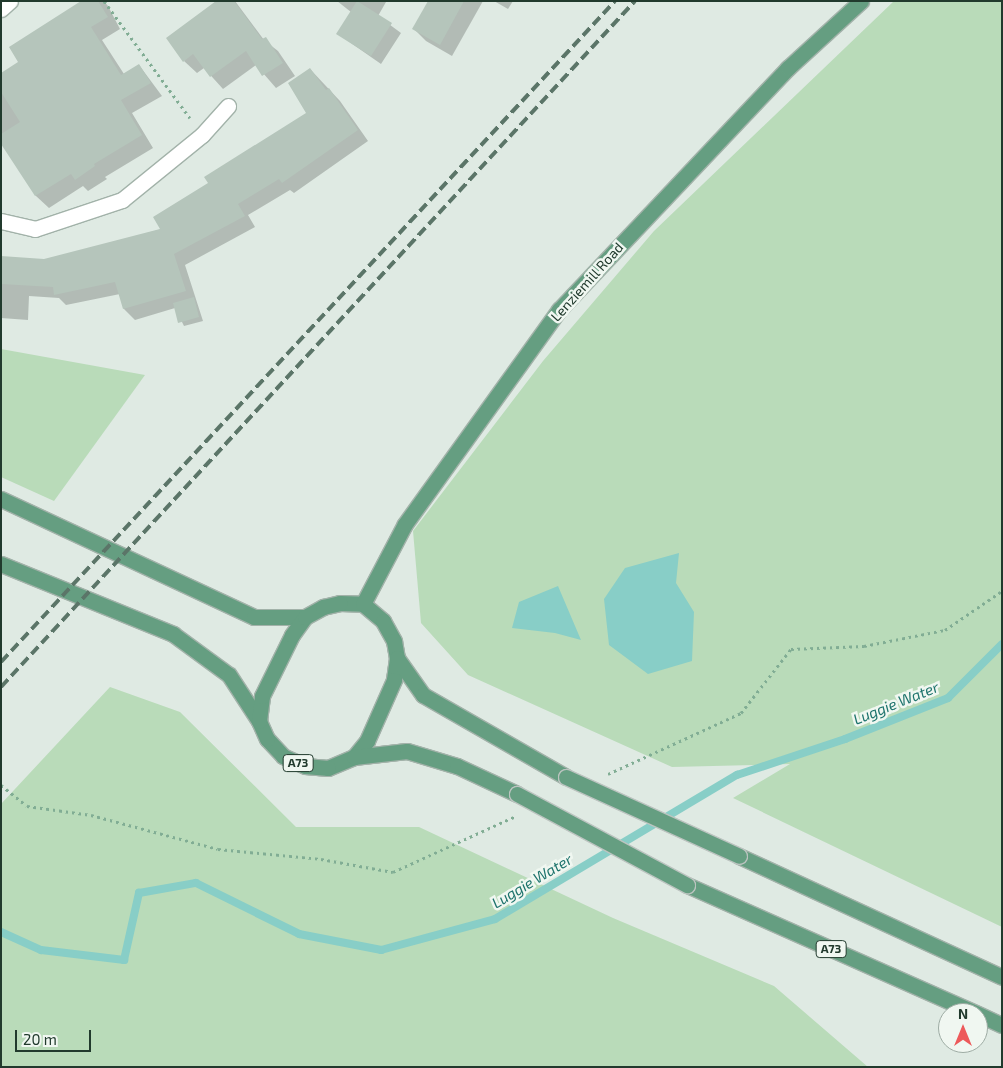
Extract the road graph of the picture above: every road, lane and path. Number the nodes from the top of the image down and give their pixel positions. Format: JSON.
{"nodes":[{"id":1,"x":10,"y":1,"type":"edge"},
{"id":2,"x":104,"y":1,"type":"edge"},
{"id":3,"x":861,"y":1,"type":"edge"},
{"id":4,"x":1,"y":9,"type":"edge"},
{"id":5,"x":228,"y":106,"type":"dead end"},
{"id":6,"x":202,"y":135,"type":"junction"},
{"id":7,"x":1,"y":221,"type":"edge"},
{"id":8,"x":1,"y":499,"type":"edge"},
{"id":9,"x":1,"y":564,"type":"edge"},
{"id":10,"x":363,"y":604,"type":"junction"},
{"id":11,"x":305,"y":617,"type":"junction"},
{"id":12,"x":397,"y":658,"type":"junction"},
{"id":13,"x":259,"y":721,"type":"junction"},
{"id":14,"x":354,"y":757,"type":"junction"},
{"id":15,"x":1002,"y":977,"type":"edge"},
{"id":16,"x":952,"y":1003,"type":"edge"},
{"id":17,"x":988,"y":1019,"type":"edge"},
{"id":18,"x":1002,"y":1025,"type":"edge"}],
"edges":[{"from":1,"to":4,"type":"street"},
{"from":2,"to":6,"type":"path"},
{"from":3,"to":10,"type":"main road","name":"Lenziemill Road"},
{"from":5,"to":6,"type":"street"},
{"from":6,"to":7,"type":"street"},
{"from":8,"to":11,"type":"main road"},
{"from":9,"to":13,"type":"main road","number":"A73"},
{"from":10,"to":11,"type":"main road"},
{"from":10,"to":12,"type":"main road"},
{"from":11,"to":13,"type":"main road"},
{"from":12,"to":14,"type":"main road"},
{"from":12,"to":15,"type":"main road","bridge":true},
{"from":13,"to":14,"type":"main road","number":"A73"},
{"from":14,"to":16,"type":"main road","number":"A73","bridge":true},
{"from":17,"to":18,"type":"main road","number":"A73"}]}
